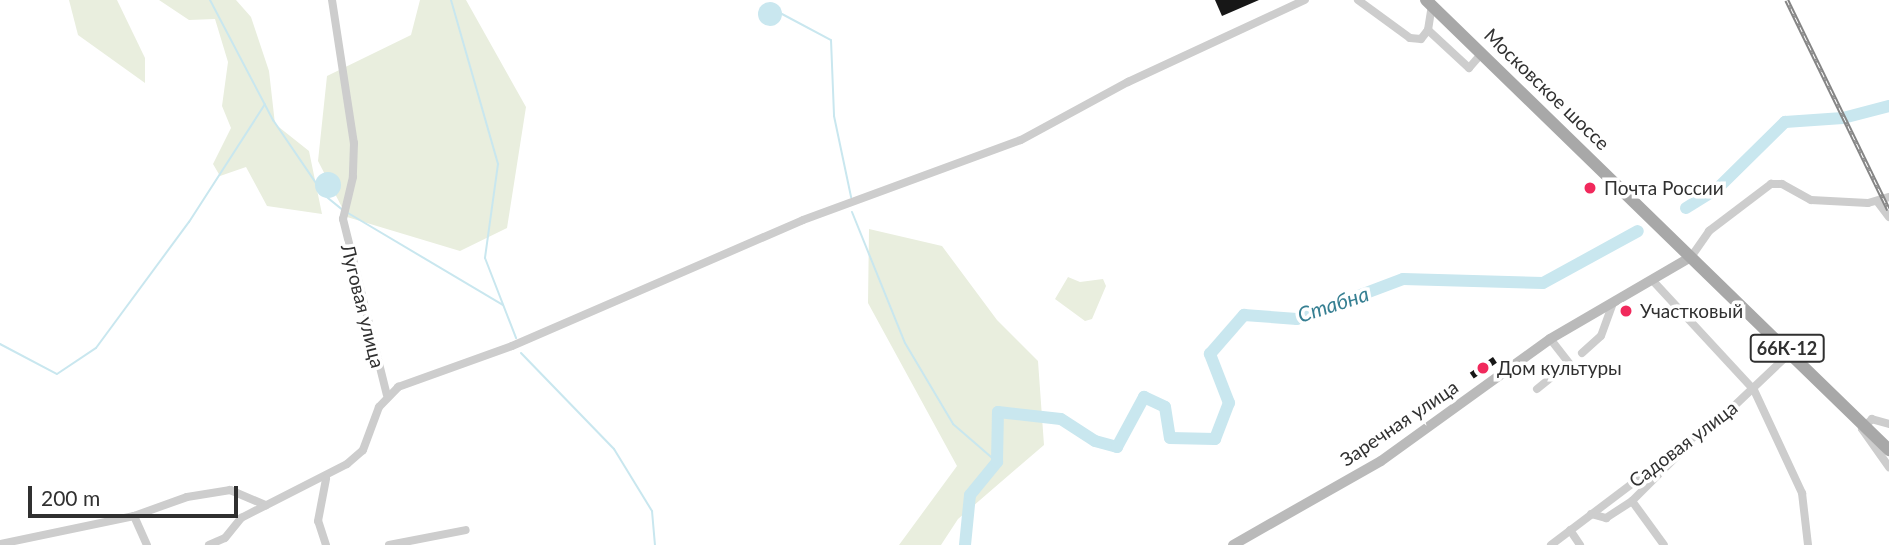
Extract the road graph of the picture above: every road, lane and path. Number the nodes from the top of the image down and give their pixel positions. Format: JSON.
{"nodes":[{"id":1,"x":332,"y":0,"type":"edge"},
{"id":2,"x":1305,"y":0,"type":"edge"},
{"id":3,"x":1358,"y":0,"type":"edge"},
{"id":4,"x":1429,"y":2,"type":"edge"},
{"id":5,"x":1428,"y":30,"type":"junction"},
{"id":6,"x":1482,"y":53,"type":"junction"},
{"id":7,"x":1889,"y":197,"type":"edge"},
{"id":8,"x":1877,"y":201,"type":"junction"},
{"id":9,"x":1889,"y":217,"type":"edge"},
{"id":10,"x":1687,"y":253,"type":"junction"},
{"id":11,"x":1654,"y":282,"type":"junction"},
{"id":12,"x":1612,"y":305,"type":"junction"},
{"id":13,"x":1550,"y":339,"type":"junction"},
{"id":14,"x":1791,"y":352,"type":"junction"},
{"id":15,"x":1582,"y":353,"type":"dead end"},
{"id":16,"x":1537,"y":389,"type":"dead end"},
{"id":17,"x":1754,"y":390,"type":"junction"},
{"id":18,"x":387,"y":395,"type":"junction"},
{"id":19,"x":1889,"y":424,"type":"edge"},
{"id":20,"x":1865,"y":426,"type":"junction"},
{"id":21,"x":1693,"y":437,"type":"junction"},
{"id":22,"x":1889,"y":450,"type":"edge"},
{"id":23,"x":1889,"y":467,"type":"edge"},
{"id":24,"x":326,"y":479,"type":"junction"},
{"id":25,"x":1632,"y":501,"type":"junction"},
{"id":26,"x":266,"y":505,"type":"junction"},
{"id":27,"x":1591,"y":514,"type":"junction"},
{"id":28,"x":134,"y":516,"type":"junction"},
{"id":29,"x":466,"y":530,"type":"dead end"},
{"id":30,"x":1570,"y":530,"type":"junction"},
{"id":31,"x":227,"y":542,"type":"edge"},
{"id":32,"x":0,"y":544,"type":"edge"},
{"id":33,"x":148,"y":545,"type":"edge"},
{"id":34,"x":209,"y":545,"type":"edge"},
{"id":35,"x":326,"y":545,"type":"edge"},
{"id":36,"x":389,"y":545,"type":"edge"},
{"id":37,"x":1233,"y":545,"type":"edge"},
{"id":38,"x":1550,"y":545,"type":"edge"},
{"id":39,"x":1580,"y":545,"type":"edge"},
{"id":40,"x":1664,"y":545,"type":"edge"},
{"id":41,"x":1808,"y":545,"type":"edge"}],
"edges":[{"from":1,"to":18,"type":"street","name":"Луговая улица"},
{"from":2,"to":18,"type":"street"},
{"from":3,"to":5,"type":"street"},
{"from":4,"to":5,"type":"street"},
{"from":4,"to":6,"type":"main road","name":"Московское шоссе","number":"66К-12"},
{"from":5,"to":6,"type":"street"},
{"from":6,"to":10,"type":"main road","name":"Московское шоссе","number":"66К-12"},
{"from":7,"to":8,"type":"street"},
{"from":8,"to":9,"type":"street"},
{"from":8,"to":10,"type":"street"},
{"from":10,"to":11,"type":"street","name":"Заречная улица"},
{"from":10,"to":14,"type":"main road","number":"66К-12"},
{"from":11,"to":12,"type":"street","name":"Заречная улица"},
{"from":11,"to":17,"type":"street"},
{"from":12,"to":13,"type":"street","name":"Заречная улица"},
{"from":12,"to":15,"type":"street"},
{"from":13,"to":16,"type":"street"},
{"from":13,"to":37,"type":"street","name":"Заречная улица"},
{"from":14,"to":17,"type":"street","name":"Садовая улица"},
{"from":14,"to":20,"type":"main road","number":"66К-12"},
{"from":17,"to":21,"type":"street","name":"Садовая улица"},
{"from":17,"to":41,"type":"street"},
{"from":18,"to":24,"type":"street"},
{"from":19,"to":20,"type":"street"},
{"from":20,"to":22,"type":"main road","number":"66К-12"},
{"from":20,"to":23,"type":"street"},
{"from":21,"to":25,"type":"street"},
{"from":21,"to":27,"type":"street","name":"Садовая улица"},
{"from":24,"to":26,"type":"street"},
{"from":24,"to":35,"type":"street"},
{"from":25,"to":27,"type":"street"},
{"from":25,"to":40,"type":"street","name":"Садовая улица"},
{"from":26,"to":28,"type":"street"},
{"from":26,"to":31,"type":"street"},
{"from":27,"to":30,"type":"street","name":"Садовая улица"},
{"from":28,"to":32,"type":"street"},
{"from":28,"to":33,"type":"street"},
{"from":29,"to":36,"type":"street"},
{"from":30,"to":38,"type":"street","name":"Садовая улица"},
{"from":30,"to":39,"type":"street"},
{"from":31,"to":34,"type":"street"}]}
